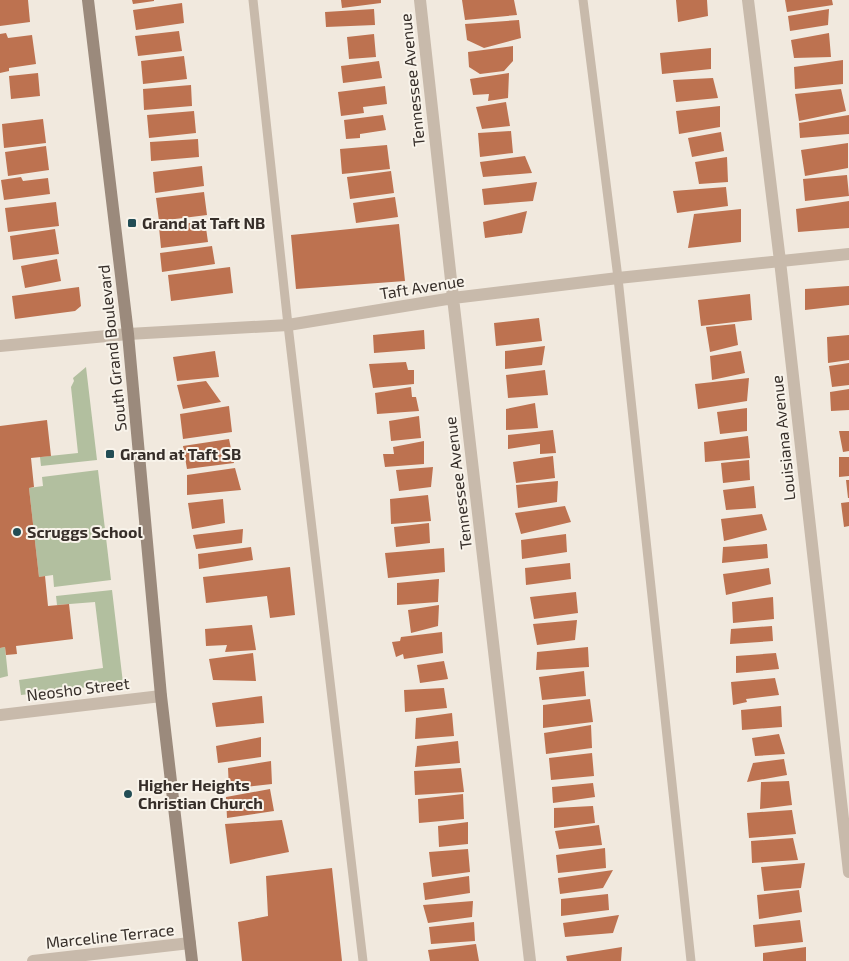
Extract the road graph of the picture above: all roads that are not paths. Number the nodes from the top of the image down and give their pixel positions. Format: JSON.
{"nodes":[{"id":1,"x":88,"y":0,"type":"edge"},
{"id":2,"x":253,"y":0,"type":"edge"},
{"id":3,"x":420,"y":0,"type":"edge"},
{"id":4,"x":583,"y":0,"type":"edge"},
{"id":5,"x":748,"y":0,"type":"edge"},
{"id":6,"x":849,"y":254,"type":"edge"},
{"id":7,"x":780,"y":261,"type":"junction"},
{"id":8,"x":618,"y":278,"type":"junction"},
{"id":9,"x":453,"y":298,"type":"junction"},
{"id":10,"x":288,"y":325,"type":"junction"},
{"id":11,"x":128,"y":334,"type":"junction"},
{"id":12,"x":0,"y":346,"type":"edge"},
{"id":13,"x":161,"y":696,"type":"junction"},
{"id":14,"x":0,"y":715,"type":"edge"},
{"id":15,"x":849,"y":872,"type":"edge"},
{"id":16,"x":190,"y":943,"type":"junction"},
{"id":17,"x":35,"y":961,"type":"edge"},
{"id":18,"x":192,"y":961,"type":"edge"},
{"id":19,"x":363,"y":961,"type":"edge"},
{"id":20,"x":530,"y":961,"type":"edge"},
{"id":21,"x":691,"y":961,"type":"edge"}],
"edges":[{"from":1,"to":11,"type":"main road","name":"South Grand Boulevard"},
{"from":2,"to":10,"type":"lane"},
{"from":3,"to":9,"type":"street","name":"Tennessee Avenue"},
{"from":4,"to":8,"type":"lane"},
{"from":5,"to":7,"type":"street","name":"Louisiana Avenue"},
{"from":6,"to":7,"type":"street","name":"Taft Avenue"},
{"from":7,"to":8,"type":"street","name":"Taft Avenue"},
{"from":7,"to":15,"type":"street","name":"Louisiana Avenue"},
{"from":8,"to":9,"type":"street","name":"Taft Avenue"},
{"from":8,"to":21,"type":"lane"},
{"from":9,"to":10,"type":"street","name":"Taft Avenue"},
{"from":9,"to":20,"type":"street","name":"Tennessee Avenue"},
{"from":10,"to":11,"type":"street","name":"Taft Avenue"},
{"from":10,"to":19,"type":"lane"},
{"from":11,"to":12,"type":"street","name":"Taft Avenue"},
{"from":11,"to":13,"type":"main road","name":"South Grand Boulevard"},
{"from":13,"to":14,"type":"street","name":"Neosho Street"},
{"from":13,"to":16,"type":"main road","name":"South Grand Boulevard"},
{"from":16,"to":17,"type":"street","name":"Marceline Terrace"},
{"from":16,"to":18,"type":"main road","name":"South Grand Boulevard"}]}
